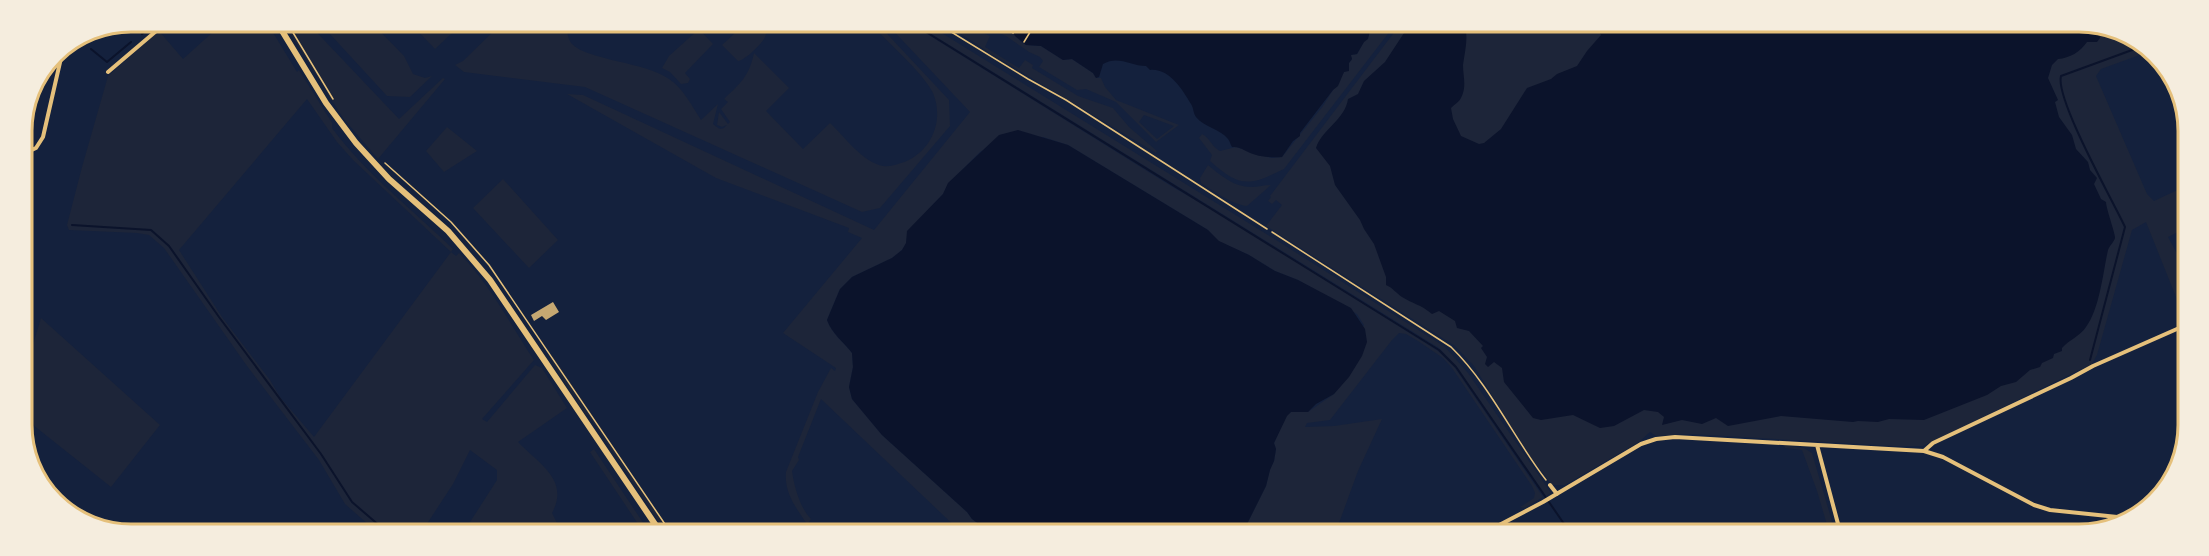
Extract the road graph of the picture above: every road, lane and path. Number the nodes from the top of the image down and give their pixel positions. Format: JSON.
{"nodes":[{"id":1,"x":155,"y":32,"type":"edge"},
{"id":2,"x":283,"y":32,"type":"edge"},
{"id":3,"x":951,"y":32,"type":"edge"},
{"id":4,"x":1029,"y":32,"type":"edge"},
{"id":5,"x":1024,"y":42,"type":"dead end"},
{"id":6,"x":61,"y":59,"type":"edge"},
{"id":7,"x":108,"y":72,"type":"dead end"},
{"id":8,"x":32,"y":150,"type":"edge"},
{"id":9,"x":1268,"y":229,"type":"joint"},
{"id":10,"x":2178,"y":329,"type":"edge"},
{"id":11,"x":1817,"y":445,"type":"junction"},
{"id":12,"x":1924,"y":451,"type":"junction"},
{"id":13,"x":1550,"y":485,"type":"joint"},
{"id":14,"x":1557,"y":494,"type":"junction"},
{"id":15,"x":2117,"y":517,"type":"edge"},
{"id":16,"x":655,"y":524,"type":"edge"},
{"id":17,"x":1501,"y":524,"type":"edge"},
{"id":18,"x":1838,"y":524,"type":"edge"}],
"edges":[{"from":1,"to":7,"type":"street"},
{"from":2,"to":16,"type":"main road"},
{"from":3,"to":9,"type":"lane"},
{"from":4,"to":5,"type":"path"},
{"from":6,"to":8,"type":"street"},
{"from":9,"to":13,"type":"path"},
{"from":10,"to":12,"type":"street"},
{"from":11,"to":12,"type":"street"},
{"from":11,"to":14,"type":"street"},
{"from":11,"to":18,"type":"street"},
{"from":12,"to":15,"type":"street"},
{"from":13,"to":14,"type":"street"},
{"from":14,"to":17,"type":"street"}]}
